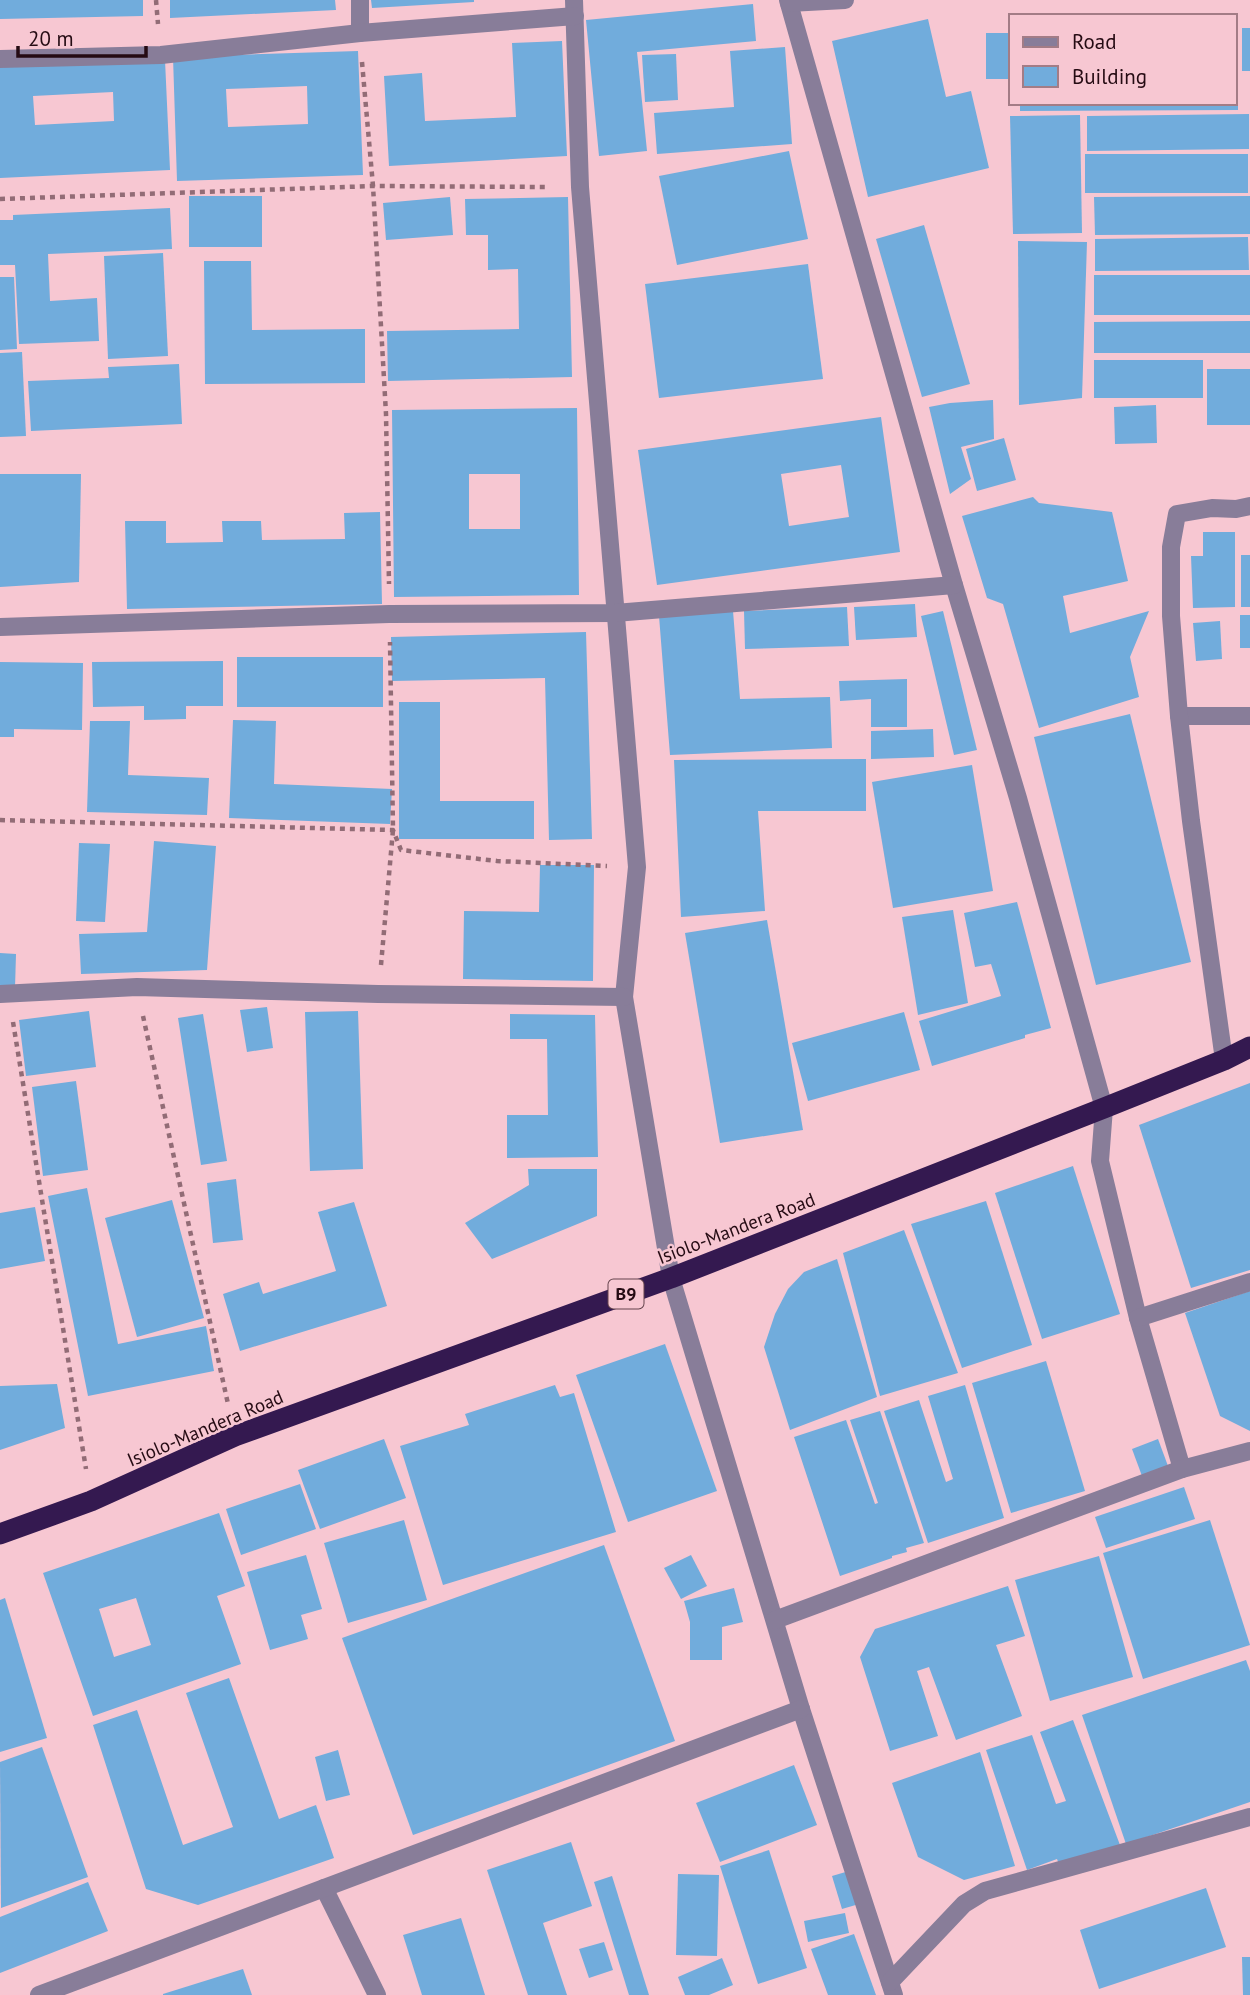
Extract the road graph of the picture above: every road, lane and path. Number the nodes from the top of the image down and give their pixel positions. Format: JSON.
{"nodes":[{"id":1,"x":360,"y":0,"type":"edge"},
{"id":2,"x":845,"y":0,"type":"edge"},
{"id":3,"x":789,"y":2,"type":"edge"},
{"id":4,"x":575,"y":8,"type":"edge"},
{"id":5,"x":360,"y":33,"type":"junction"},
{"id":6,"x":0,"y":59,"type":"edge"},
{"id":7,"x":373,"y":186,"type":"junction"},
{"id":8,"x":580,"y":187,"type":"junction"},
{"id":9,"x":0,"y":199,"type":"edge"},
{"id":10,"x":1250,"y":506,"type":"edge"},
{"id":11,"x":954,"y":586,"type":"junction"},
{"id":12,"x":615,"y":613,"type":"junction"},
{"id":13,"x":390,"y":614,"type":"junction"},
{"id":14,"x":0,"y":627,"type":"edge"},
{"id":15,"x":1179,"y":716,"type":"junction"},
{"id":16,"x":1250,"y":716,"type":"edge"},
{"id":17,"x":0,"y":820,"type":"edge"},
{"id":18,"x":393,"y":830,"type":"junction"},
{"id":19,"x":637,"y":867,"type":"junction"},
{"id":20,"x":136,"y":987,"type":"junction"},
{"id":21,"x":4,"y":994,"type":"edge"},
{"id":22,"x":378,"y":994,"type":"junction"},
{"id":23,"x":624,"y":997,"type":"junction"},
{"id":24,"x":1250,"y":1047,"type":"edge"},
{"id":25,"x":1224,"y":1060,"type":"junction"},
{"id":26,"x":1104,"y":1108,"type":"junction"},
{"id":27,"x":671,"y":1278,"type":"junction"},
{"id":28,"x":1250,"y":1282,"type":"edge"},
{"id":29,"x":1138,"y":1318,"type":"junction"},
{"id":30,"x":235,"y":1436,"type":"junction"},
{"id":31,"x":1250,"y":1451,"type":"edge"},
{"id":32,"x":1182,"y":1469,"type":"junction"},
{"id":33,"x":91,"y":1501,"type":"junction"},
{"id":34,"x":0,"y":1534,"type":"edge"},
{"id":35,"x":775,"y":1620,"type":"junction"},
{"id":36,"x":801,"y":1709,"type":"junction"},
{"id":37,"x":1250,"y":1817,"type":"edge"},
{"id":38,"x":324,"y":1888,"type":"junction"},
{"id":39,"x":892,"y":1989,"type":"edge"},
{"id":40,"x":39,"y":1995,"type":"edge"},
{"id":41,"x":377,"y":1995,"type":"edge"}],
"edges":[{"from":1,"to":5,"type":"street"},
{"from":2,"to":3,"type":"street"},
{"from":3,"to":11,"type":"street"},
{"from":4,"to":5,"type":"street"},
{"from":4,"to":8,"type":"street"},
{"from":5,"to":6,"type":"street"},
{"from":5,"to":7,"type":"path"},
{"from":7,"to":8,"type":"path"},
{"from":7,"to":9,"type":"path"},
{"from":7,"to":13,"type":"path"},
{"from":8,"to":12,"type":"street"},
{"from":10,"to":15,"type":"street"},
{"from":11,"to":12,"type":"street"},
{"from":11,"to":26,"type":"street"},
{"from":12,"to":13,"type":"street"},
{"from":12,"to":19,"type":"street"},
{"from":13,"to":14,"type":"street"},
{"from":13,"to":18,"type":"path"},
{"from":15,"to":16,"type":"street"},
{"from":15,"to":25,"type":"street"},
{"from":17,"to":18,"type":"path"},
{"from":18,"to":19,"type":"path"},
{"from":18,"to":22,"type":"path"},
{"from":19,"to":23,"type":"street"},
{"from":20,"to":21,"type":"street"},
{"from":20,"to":22,"type":"street"},
{"from":20,"to":30,"type":"path"},
{"from":21,"to":33,"type":"path"},
{"from":22,"to":23,"type":"street"},
{"from":23,"to":27,"type":"street"},
{"from":24,"to":25,"type":"highway","name":"Isiolo-Mandera Road","number":"B9"},
{"from":25,"to":26,"type":"highway","name":"Isiolo-Mandera Road","number":"B9"},
{"from":26,"to":27,"type":"highway","name":"Isiolo-Mandera Road","number":"B9"},
{"from":26,"to":29,"type":"street"},
{"from":27,"to":30,"type":"highway","name":"Isiolo-Mandera Road","number":"B9"},
{"from":27,"to":35,"type":"street"},
{"from":28,"to":29,"type":"street"},
{"from":29,"to":32,"type":"street"},
{"from":30,"to":33,"type":"highway","name":"Isiolo-Mandera Road","number":"B9"},
{"from":31,"to":32,"type":"street"},
{"from":32,"to":35,"type":"street"},
{"from":33,"to":34,"type":"highway","name":"Isiolo-Mandera Road","number":"B9"},
{"from":35,"to":36,"type":"street"},
{"from":36,"to":38,"type":"street"},
{"from":36,"to":39,"type":"street"},
{"from":37,"to":39,"type":"street"},
{"from":38,"to":40,"type":"street"},
{"from":38,"to":41,"type":"street"}]}
